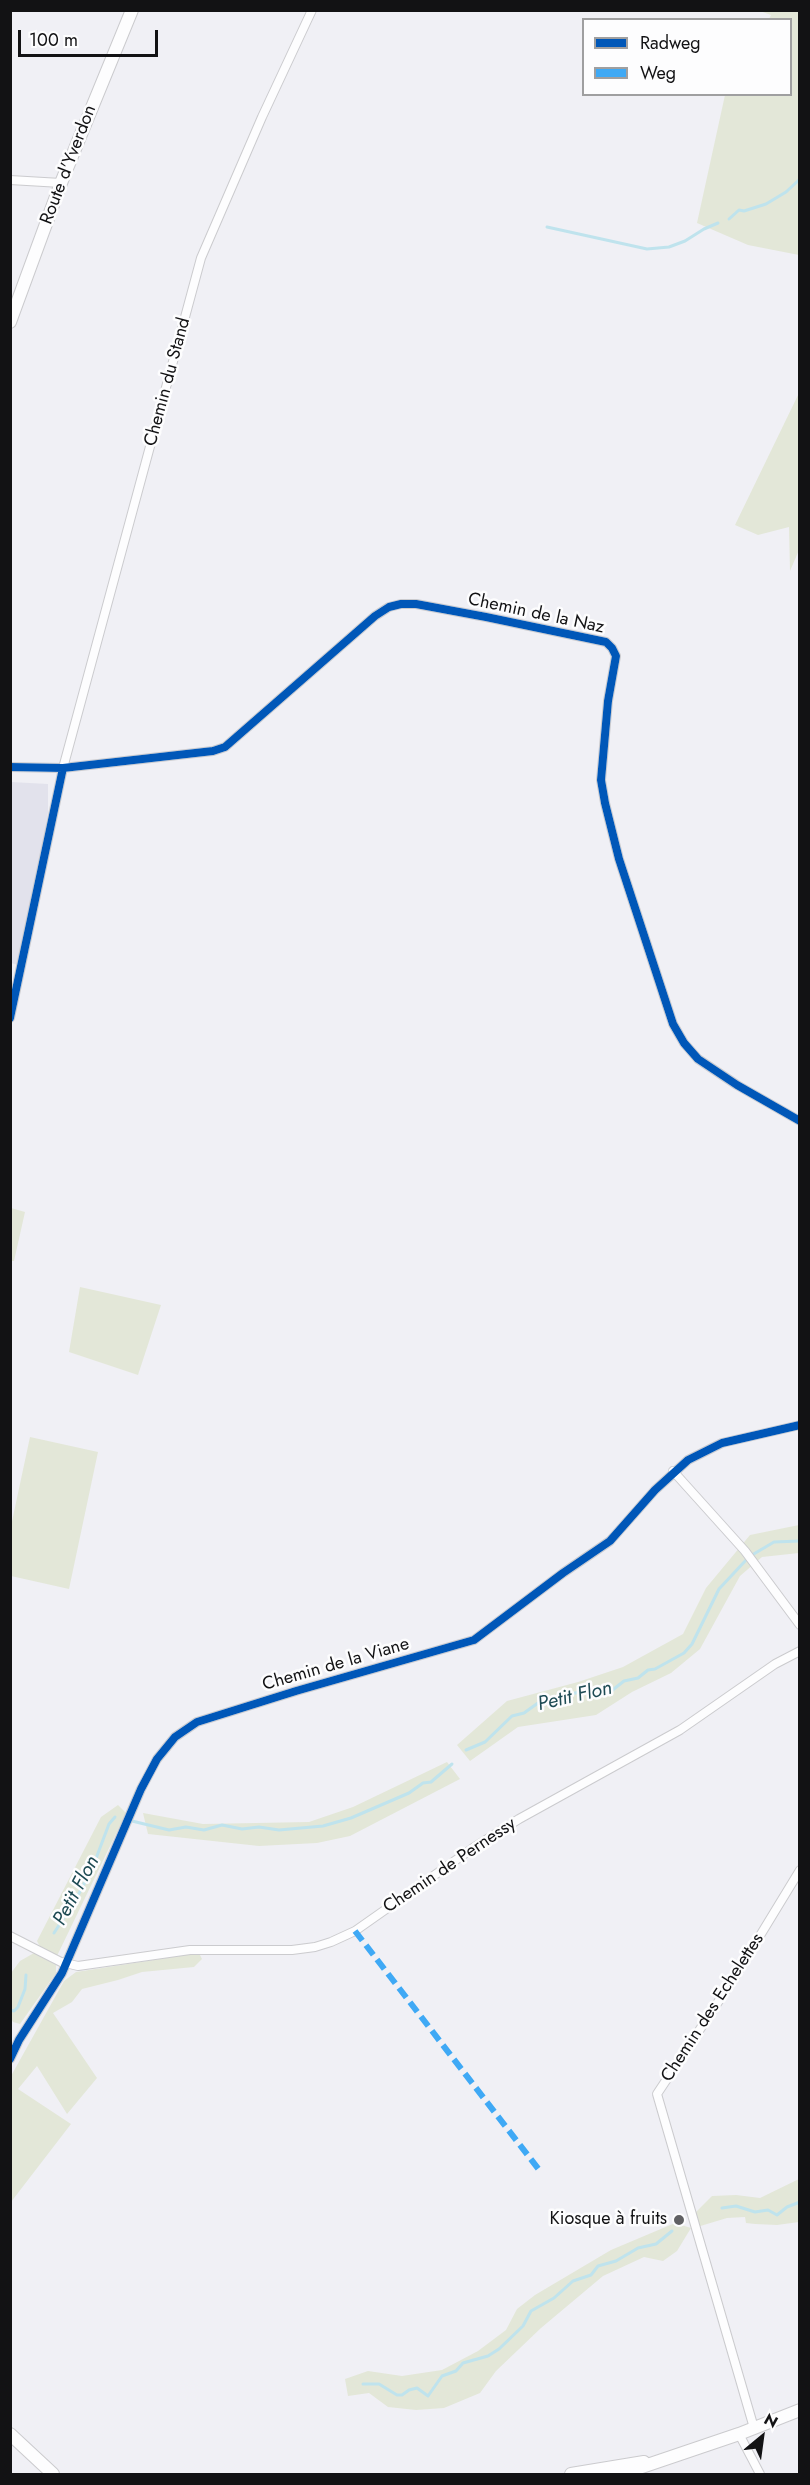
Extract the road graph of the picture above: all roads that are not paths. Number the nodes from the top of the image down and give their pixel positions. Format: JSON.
{"nodes":[{"id":1,"x":132,"y":10,"type":"edge"},
{"id":2,"x":312,"y":10,"type":"edge"},
{"id":3,"x":10,"y":180,"type":"edge"},
{"id":4,"x":61,"y":183,"type":"junction"},
{"id":5,"x":10,"y":322,"type":"edge"},
{"id":6,"x":10,"y":767,"type":"edge"},
{"id":7,"x":63,"y":768,"type":"junction"},
{"id":8,"x":10,"y":1018,"type":"edge"},
{"id":9,"x":800,"y":1121,"type":"edge"},
{"id":10,"x":800,"y":1425,"type":"edge"},
{"id":11,"x":673,"y":1471,"type":"junction"},
{"id":12,"x":800,"y":1625,"type":"edge"},
{"id":13,"x":800,"y":1651,"type":"edge"},
{"id":14,"x":800,"y":1870,"type":"edge"},
{"id":15,"x":10,"y":1936,"type":"edge"},
{"id":16,"x":65,"y":1964,"type":"junction"},
{"id":17,"x":10,"y":2059,"type":"edge"},
{"id":18,"x":800,"y":2410,"type":"edge"},
{"id":19,"x":754,"y":2428,"type":"junction"},
{"id":20,"x":10,"y":2434,"type":"edge"},
{"id":21,"x":739,"y":2434,"type":"junction"},
{"id":22,"x":660,"y":2460,"type":"junction"},
{"id":23,"x":52,"y":2475,"type":"edge"},
{"id":24,"x":571,"y":2475,"type":"edge"},
{"id":25,"x":621,"y":2475,"type":"edge"},
{"id":26,"x":760,"y":2475,"type":"edge"}],
"edges":[{"from":1,"to":4,"type":"main road","name":"Route d'Yverdon"},
{"from":2,"to":7,"type":"street","name":"Chemin du Stand"},
{"from":3,"to":4,"type":"street"},
{"from":4,"to":5,"type":"main road","name":"Route d'Yverdon"},
{"from":6,"to":7,"type":"street","name":"Chemin de la Naz"},
{"from":7,"to":8,"type":"street","name":"Chemin du Stand"},
{"from":7,"to":9,"type":"street","name":"Chemin de la Naz"},
{"from":10,"to":11,"type":"street","name":"Chemin de la Viane"},
{"from":11,"to":12,"type":"street"},
{"from":11,"to":16,"type":"street","name":"Chemin de la Viane"},
{"from":13,"to":16,"type":"street","name":"Chemin de Pernessy"},
{"from":14,"to":19,"type":"street","name":"Chemin des Echelettes"},
{"from":15,"to":16,"type":"street"},
{"from":16,"to":17,"type":"street","name":"Chemin de la Viane"},
{"from":18,"to":19,"type":"main road"},
{"from":19,"to":21,"type":"main road"},
{"from":20,"to":23,"type":"main road"},
{"from":21,"to":22,"type":"main road"},
{"from":21,"to":26,"type":"street"},
{"from":22,"to":24,"type":"main road"},
{"from":22,"to":25,"type":"main road"}]}
